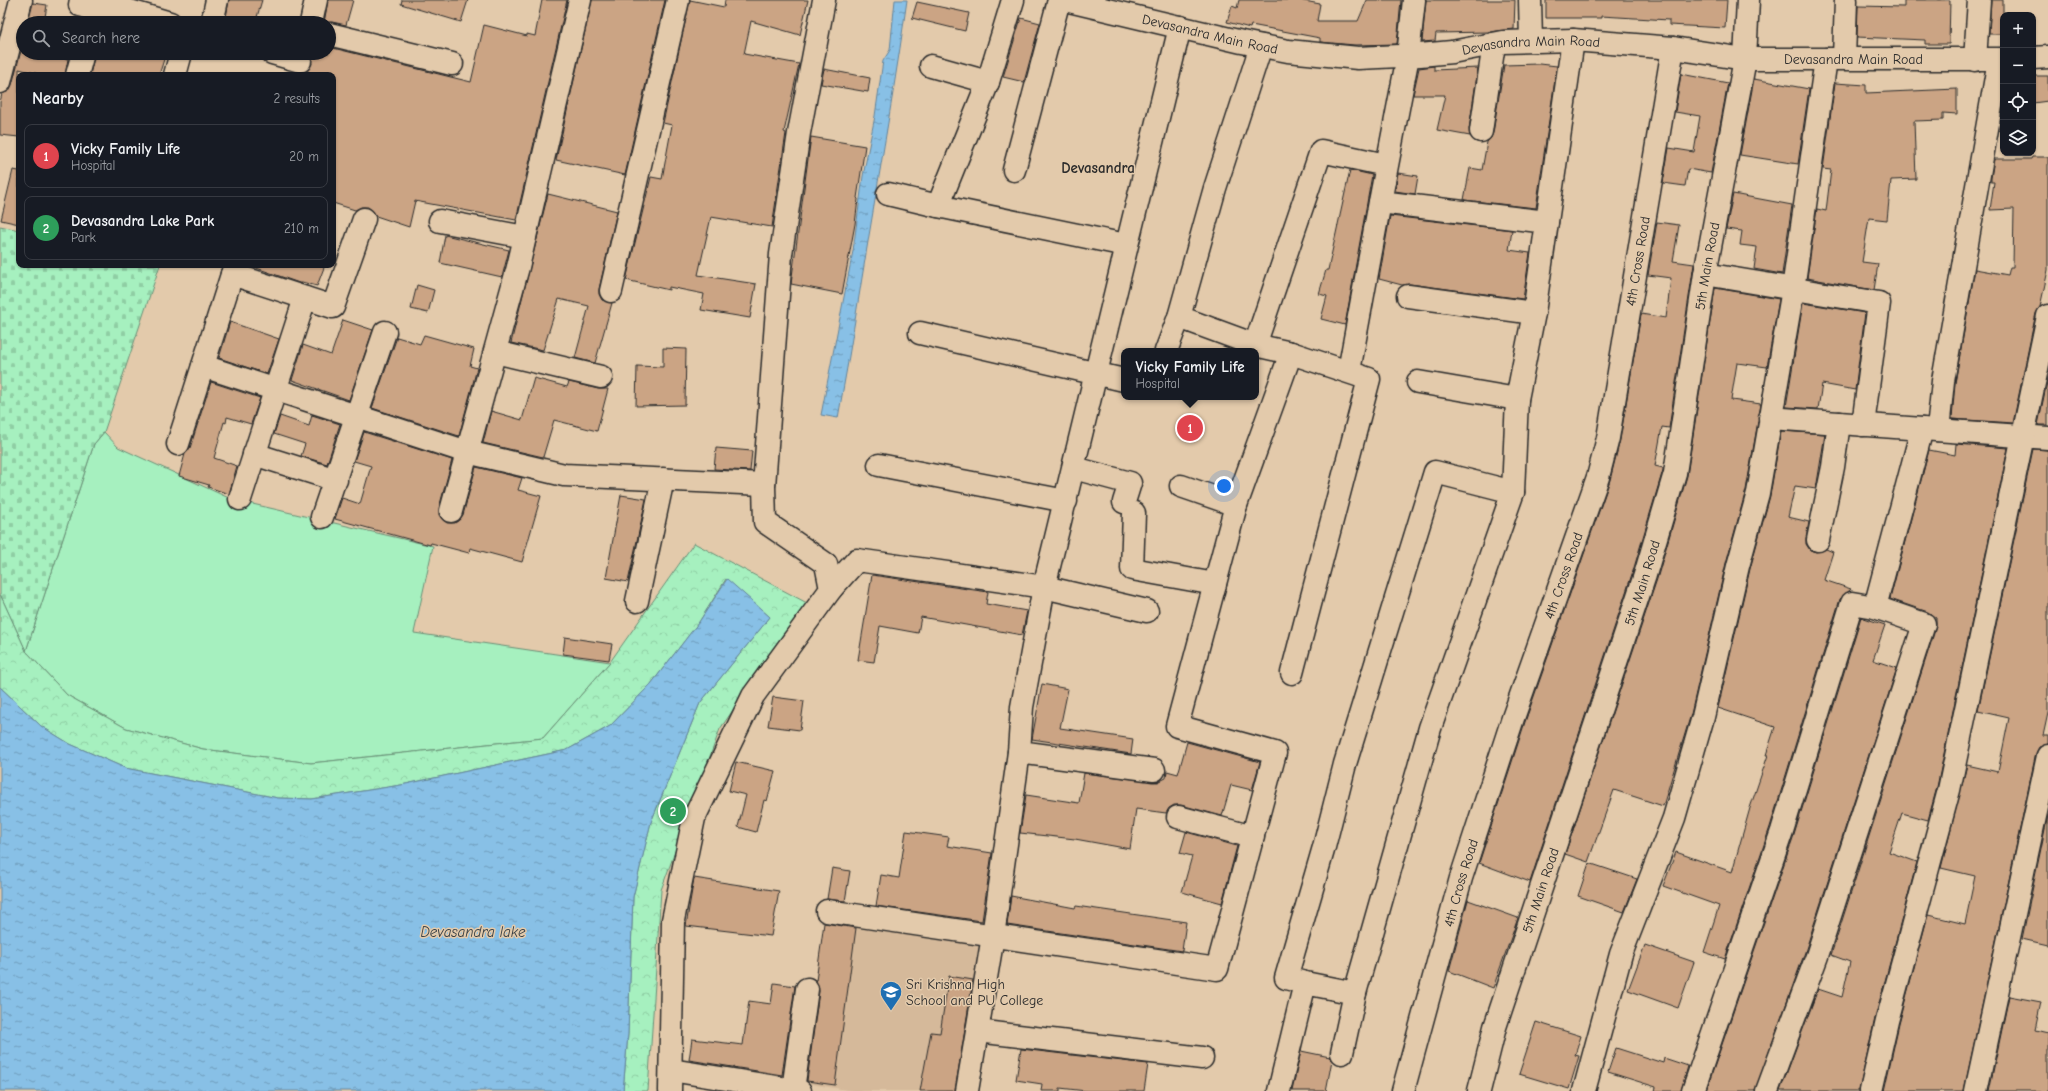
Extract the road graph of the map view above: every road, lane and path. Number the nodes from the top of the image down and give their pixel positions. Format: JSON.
{"nodes":[{"id":1,"x":21,"y":0,"type":"edge"},
{"id":2,"x":81,"y":0,"type":"edge"},
{"id":3,"x":217,"y":0,"type":"edge"},
{"id":4,"x":316,"y":0,"type":"edge"},
{"id":5,"x":580,"y":0,"type":"edge"},
{"id":6,"x":678,"y":0,"type":"edge"},
{"id":7,"x":824,"y":0,"type":"edge"},
{"id":8,"x":1013,"y":0,"type":"edge"},
{"id":9,"x":1059,"y":0,"type":"edge"},
{"id":10,"x":1065,"y":0,"type":"edge"},
{"id":11,"x":1414,"y":0,"type":"edge"},
{"id":12,"x":1530,"y":0,"type":"edge"},
{"id":13,"x":1748,"y":0,"type":"edge"},
{"id":14,"x":1846,"y":0,"type":"edge"},
{"id":15,"x":1979,"y":0,"type":"edge"},
{"id":16,"x":17,"y":16,"type":"edge"},
{"id":17,"x":96,"y":16,"type":"edge"},
{"id":18,"x":147,"y":16,"type":"edge"},
{"id":19,"x":214,"y":16,"type":"edge"},
{"id":20,"x":313,"y":16,"type":"edge"},
{"id":21,"x":16,"y":20,"type":"edge"},
{"id":22,"x":1180,"y":27,"type":"junction"},
{"id":23,"x":336,"y":36,"type":"edge"},
{"id":24,"x":1573,"y":40,"type":"junction"},
{"id":25,"x":1531,"y":42,"type":"junction"},
{"id":26,"x":1494,"y":44,"type":"junction"},
{"id":27,"x":1261,"y":46,"type":"junction"},
{"id":28,"x":1673,"y":48,"type":"junction"},
{"id":29,"x":1975,"y":50,"type":"junction"},
{"id":30,"x":1408,"y":56,"type":"junction"},
{"id":31,"x":2048,"y":57,"type":"edge"},
{"id":32,"x":2036,"y":58,"type":"edge"},
{"id":33,"x":1745,"y":59,"type":"junction"},
{"id":34,"x":1835,"y":59,"type":"junction"},
{"id":35,"x":81,"y":60,"type":"edge"},
{"id":36,"x":179,"y":60,"type":"edge"},
{"id":37,"x":2000,"y":60,"type":"edge"},
{"id":38,"x":452,"y":64,"type":"dead end"},
{"id":39,"x":931,"y":66,"type":"dead end"},
{"id":40,"x":2000,"y":66,"type":"edge"},
{"id":41,"x":78,"y":72,"type":"edge"},
{"id":42,"x":176,"y":72,"type":"edge"},
{"id":43,"x":0,"y":82,"type":"edge"},
{"id":44,"x":988,"y":82,"type":"junction"},
{"id":45,"x":1481,"y":131,"type":"dead end"},
{"id":46,"x":1386,"y":165,"type":"junction"},
{"id":47,"x":1014,"y":170,"type":"dead end"},
{"id":48,"x":888,"y":194,"type":"dead end"},
{"id":49,"x":1380,"y":202,"type":"junction"},
{"id":50,"x":938,"y":206,"type":"junction"},
{"id":51,"x":364,"y":219,"type":"dead end"},
{"id":52,"x":440,"y":221,"type":"dead end"},
{"id":53,"x":1547,"y":222,"type":"junction"},
{"id":54,"x":525,"y":238,"type":"junction"},
{"id":55,"x":1126,"y":245,"type":"junction"},
{"id":56,"x":234,"y":269,"type":"edge"},
{"id":57,"x":1705,"y":274,"type":"junction"},
{"id":58,"x":1793,"y":289,"type":"junction"},
{"id":59,"x":610,"y":291,"type":"dead end"},
{"id":60,"x":1408,"y":296,"type":"dead end"},
{"id":61,"x":305,"y":298,"type":"junction"},
{"id":62,"x":1534,"y":313,"type":"junction"},
{"id":63,"x":2048,"y":316,"type":"edge"},
{"id":64,"x":1179,"y":317,"type":"junction"},
{"id":65,"x":385,"y":332,"type":"dead end"},
{"id":66,"x":920,"y":334,"type":"dead end"},
{"id":67,"x":1255,"y":345,"type":"junction"},
{"id":68,"x":1167,"y":348,"type":"edge"},
{"id":69,"x":495,"y":352,"type":"junction"},
{"id":70,"x":1291,"y":353,"type":"junction"},
{"id":71,"x":203,"y":366,"type":"junction"},
{"id":72,"x":1349,"y":371,"type":"junction"},
{"id":73,"x":1096,"y":375,"type":"junction"},
{"id":74,"x":601,"y":377,"type":"dead end"},
{"id":75,"x":1121,"y":379,"type":"edge"},
{"id":76,"x":1418,"y":382,"type":"dead end"},
{"id":77,"x":1517,"y":399,"type":"junction"},
{"id":78,"x":357,"y":415,"type":"junction"},
{"id":79,"x":1770,"y":418,"type":"junction"},
{"id":80,"x":1839,"y":423,"type":"junction"},
{"id":81,"x":1863,"y":425,"type":"junction"},
{"id":82,"x":1930,"y":430,"type":"junction"},
{"id":83,"x":2022,"y":436,"type":"junction"},
{"id":84,"x":2048,"y":438,"type":"edge"},
{"id":85,"x":178,"y":444,"type":"dead end"},
{"id":86,"x":467,"y":452,"type":"junction"},
{"id":87,"x":254,"y":454,"type":"junction"},
{"id":88,"x":879,"y":465,"type":"dead end"},
{"id":89,"x":1074,"y":468,"type":"junction"},
{"id":90,"x":663,"y":479,"type":"junction"},
{"id":91,"x":336,"y":480,"type":"junction"},
{"id":92,"x":764,"y":484,"type":"junction"},
{"id":93,"x":1181,"y":486,"type":"dead end"},
{"id":94,"x":1513,"y":492,"type":"junction"},
{"id":95,"x":240,"y":499,"type":"dead end"},
{"id":96,"x":1066,"y":501,"type":"junction"},
{"id":97,"x":1236,"y":506,"type":"junction"},
{"id":98,"x":451,"y":511,"type":"dead end"},
{"id":99,"x":322,"y":517,"type":"dead end"},
{"id":100,"x":1818,"y":540,"type":"dead end"},
{"id":101,"x":1215,"y":584,"type":"junction"},
{"id":102,"x":1044,"y":587,"type":"junction"},
{"id":103,"x":831,"y":589,"type":"junction"},
{"id":104,"x":637,"y":601,"type":"dead end"},
{"id":105,"x":1875,"y":607,"type":"junction"},
{"id":106,"x":1147,"y":611,"type":"dead end"},
{"id":107,"x":1292,"y":673,"type":"dead end"},
{"id":108,"x":1019,"y":752,"type":"junction"},
{"id":109,"x":2048,"y":756,"type":"edge"},
{"id":110,"x":1154,"y":770,"type":"dead end"},
{"id":111,"x":1178,"y":817,"type":"dead end"},
{"id":112,"x":1253,"y":837,"type":"junction"},
{"id":113,"x":827,"y":911,"type":"dead end"},
{"id":114,"x":993,"y":936,"type":"junction"},
{"id":115,"x":1306,"y":983,"type":"junction"},
{"id":116,"x":807,"y":989,"type":"dead end"},
{"id":117,"x":1354,"y":994,"type":"junction"},
{"id":118,"x":977,"y":1031,"type":"junction"},
{"id":119,"x":1342,"y":1053,"type":"dead end"},
{"id":120,"x":1202,"y":1058,"type":"dead end"},
{"id":121,"x":670,"y":1080,"type":"edge"},
{"id":122,"x":797,"y":1090,"type":"edge"},
{"id":123,"x":968,"y":1091,"type":"edge"},
{"id":124,"x":1279,"y":1091,"type":"edge"},
{"id":125,"x":1403,"y":1091,"type":"edge"},
{"id":126,"x":1479,"y":1091,"type":"edge"},
{"id":127,"x":1584,"y":1091,"type":"edge"},
{"id":128,"x":1693,"y":1091,"type":"edge"},
{"id":129,"x":1767,"y":1091,"type":"edge"},
{"id":130,"x":1871,"y":1091,"type":"edge"},
{"id":131,"x":1976,"y":1091,"type":"edge"}],
"edges":[{"from":1,"to":16,"type":"street"},
{"from":2,"to":17,"type":"street"},
{"from":3,"to":19,"type":"street"},
{"from":4,"to":20,"type":"street"},
{"from":5,"to":54,"type":"street"},
{"from":6,"to":59,"type":"street"},
{"from":7,"to":92,"type":"street"},
{"from":8,"to":44,"type":"street"},
{"from":9,"to":47,"type":"street"},
{"from":10,"to":22,"type":"street","name":"Devasandra Main Road"},
{"from":11,"to":30,"type":"street"},
{"from":12,"to":25,"type":"street"},
{"from":13,"to":33,"type":"street","name":"5th Main Road"},
{"from":14,"to":34,"type":"street"},
{"from":15,"to":29,"type":"street"},
{"from":17,"to":18,"type":"street"},
{"from":21,"to":43,"type":"street"},
{"from":22,"to":27,"type":"street","name":"Devasandra Main Road"},
{"from":22,"to":55,"type":"street"},
{"from":23,"to":38,"type":"street"},
{"from":24,"to":25,"type":"street","name":"Devasandra Main Road"},
{"from":24,"to":28,"type":"street","name":"Devasandra Main Road"},
{"from":24,"to":53,"type":"street"},
{"from":25,"to":26,"type":"street","name":"Devasandra Main Road"},
{"from":26,"to":30,"type":"street","name":"Devasandra Main Road"},
{"from":26,"to":45,"type":"street"},
{"from":27,"to":30,"type":"street","name":"Devasandra Main Road"},
{"from":27,"to":64,"type":"street"},
{"from":28,"to":33,"type":"street","name":"Devasandra Main Road"},
{"from":28,"to":125,"type":"street","name":"4th Cross Road"},
{"from":29,"to":34,"type":"street","name":"Devasandra Main Road"},
{"from":29,"to":37,"type":"street","name":"Devasandra Main Road"},
{"from":30,"to":46,"type":"street"},
{"from":31,"to":32,"type":"street"},
{"from":33,"to":34,"type":"street","name":"Devasandra Main Road"},
{"from":33,"to":57,"type":"street","name":"5th Main Road"},
{"from":34,"to":58,"type":"street"},
{"from":35,"to":41,"type":"street"},
{"from":36,"to":42,"type":"street"},
{"from":39,"to":44,"type":"street"},
{"from":40,"to":82,"type":"street"},
{"from":44,"to":50,"type":"street"},
{"from":46,"to":49,"type":"street"},
{"from":46,"to":67,"type":"street"},
{"from":48,"to":50,"type":"street"},
{"from":49,"to":53,"type":"street"},
{"from":49,"to":72,"type":"street"},
{"from":50,"to":55,"type":"street"},
{"from":51,"to":61,"type":"street"},
{"from":52,"to":54,"type":"street"},
{"from":53,"to":62,"type":"street"},
{"from":54,"to":69,"type":"street"},
{"from":55,"to":73,"type":"street"},
{"from":56,"to":61,"type":"street"},
{"from":56,"to":71,"type":"street"},
{"from":57,"to":58,"type":"street"},
{"from":57,"to":126,"type":"street","name":"5th Main Road"},
{"from":58,"to":79,"type":"street"},
{"from":58,"to":81,"type":"street"},
{"from":60,"to":62,"type":"street"},
{"from":61,"to":87,"type":"street"},
{"from":62,"to":77,"type":"street"},
{"from":63,"to":83,"type":"street"},
{"from":64,"to":67,"type":"street"},
{"from":64,"to":68,"type":"street"},
{"from":65,"to":78,"type":"street"},
{"from":66,"to":73,"type":"street"},
{"from":67,"to":70,"type":"street"},
{"from":69,"to":74,"type":"street"},
{"from":69,"to":86,"type":"street"},
{"from":70,"to":72,"type":"street"},
{"from":70,"to":97,"type":"street"},
{"from":71,"to":78,"type":"street"},
{"from":71,"to":85,"type":"street"},
{"from":72,"to":107,"type":"street"},
{"from":73,"to":75,"type":"street"},
{"from":73,"to":89,"type":"street"},
{"from":76,"to":77,"type":"street"},
{"from":77,"to":94,"type":"street"},
{"from":78,"to":86,"type":"street"},
{"from":78,"to":91,"type":"street"},
{"from":79,"to":80,"type":"street"},
{"from":79,"to":127,"type":"street"},
{"from":80,"to":81,"type":"street"},
{"from":80,"to":100,"type":"street"},
{"from":81,"to":82,"type":"street"},
{"from":82,"to":83,"type":"street"},
{"from":82,"to":105,"type":"street"},
{"from":83,"to":84,"type":"street"},
{"from":83,"to":130,"type":"street"},
{"from":86,"to":90,"type":"street"},
{"from":86,"to":98,"type":"street"},
{"from":87,"to":91,"type":"street"},
{"from":87,"to":95,"type":"street"},
{"from":88,"to":96,"type":"street"},
{"from":89,"to":96,"type":"street"},
{"from":89,"to":101,"type":"street"},
{"from":90,"to":92,"type":"street"},
{"from":90,"to":104,"type":"street"},
{"from":91,"to":99,"type":"street"},
{"from":92,"to":103,"type":"street"},
{"from":93,"to":97,"type":"street"},
{"from":94,"to":115,"type":"street"},
{"from":94,"to":117,"type":"street"},
{"from":96,"to":102,"type":"street"},
{"from":97,"to":101,"type":"street"},
{"from":101,"to":112,"type":"street"},
{"from":102,"to":103,"type":"street"},
{"from":102,"to":106,"type":"street"},
{"from":102,"to":108,"type":"street"},
{"from":103,"to":121,"type":"street"},
{"from":105,"to":128,"type":"street"},
{"from":105,"to":129,"type":"street"},
{"from":108,"to":110,"type":"street"},
{"from":108,"to":114,"type":"street"},
{"from":109,"to":131,"type":"street"},
{"from":111,"to":112,"type":"street"},
{"from":112,"to":114,"type":"street"},
{"from":113,"to":114,"type":"street"},
{"from":114,"to":118,"type":"street"},
{"from":115,"to":117,"type":"street"},
{"from":115,"to":124,"type":"street"},
{"from":116,"to":122,"type":"street"},
{"from":117,"to":119,"type":"street"},
{"from":118,"to":120,"type":"street"},
{"from":118,"to":123,"type":"street"},
{"from":121,"to":122,"type":"street"}]}
